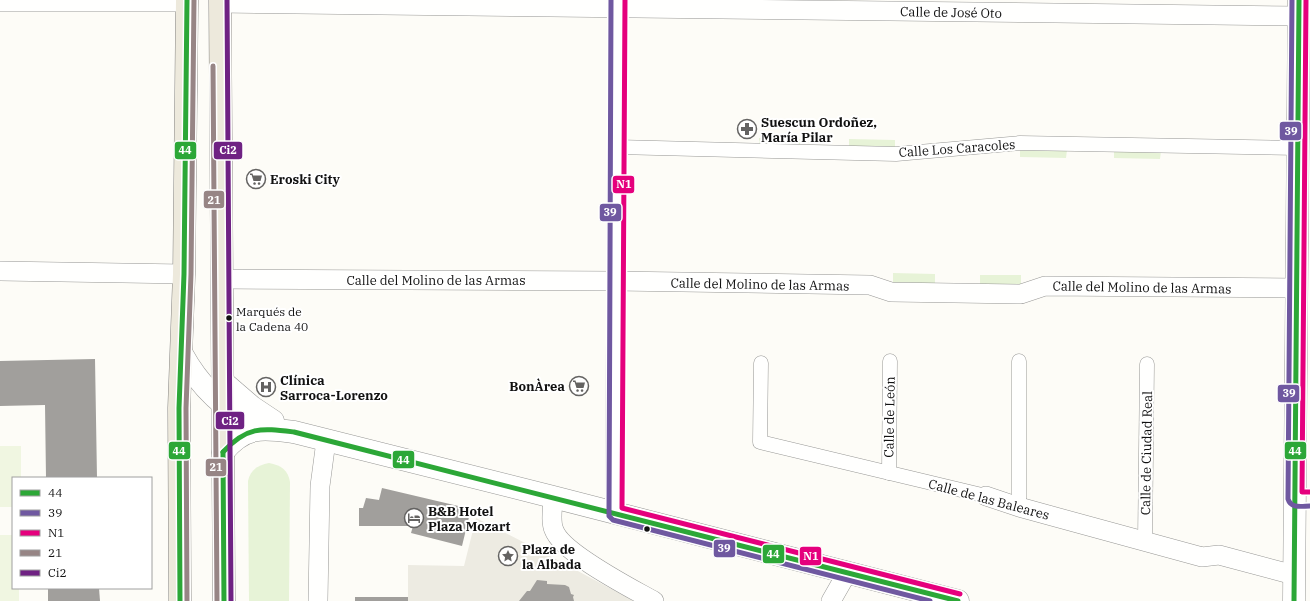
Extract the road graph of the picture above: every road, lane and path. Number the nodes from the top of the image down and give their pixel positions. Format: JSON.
{"nodes":[{"id":1,"x":187,"y":1,"type":"edge"},
{"id":2,"x":220,"y":1,"type":"edge"},
{"id":3,"x":0,"y":2,"type":"edge"},
{"id":4,"x":618,"y":4,"type":"edge"},
{"id":5,"x":1299,"y":8,"type":"edge"},
{"id":6,"x":1304,"y":122,"type":"edge"},
{"id":7,"x":617,"y":147,"type":"junction"},
{"id":8,"x":1298,"y":148,"type":"junction"},
{"id":9,"x":1304,"y":259,"type":"edge"},
{"id":10,"x":0,"y":271,"type":"edge"},
{"id":11,"x":184,"y":274,"type":"junction"},
{"id":12,"x":222,"y":279,"type":"junction"},
{"id":13,"x":616,"y":281,"type":"junction"},
{"id":14,"x":1297,"y":288,"type":"junction"},
{"id":15,"x":182,"y":354,"type":"junction"},
{"id":16,"x":890,"y":361,"type":"dead end"},
{"id":17,"x":1019,"y":362,"type":"dead end"},
{"id":18,"x":761,"y":363,"type":"dead end"},
{"id":19,"x":1147,"y":364,"type":"dead end"},
{"id":20,"x":223,"y":382,"type":"junction"},
{"id":21,"x":224,"y":405,"type":"junction"},
{"id":22,"x":264,"y":429,"type":"junction"},
{"id":23,"x":294,"y":432,"type":"junction"},
{"id":24,"x":326,"y":440,"type":"junction"},
{"id":25,"x":223,"y":452,"type":"junction"},
{"id":26,"x":889,"y":473,"type":"junction"},
{"id":27,"x":986,"y":496,"type":"joint"},
{"id":28,"x":553,"y":497,"type":"junction"},
{"id":29,"x":1302,"y":499,"type":"edge"},
{"id":30,"x":1019,"y":507,"type":"junction"},
{"id":31,"x":615,"y":513,"type":"junction"},
{"id":32,"x":1145,"y":541,"type":"junction"},
{"id":33,"x":848,"y":573,"type":"junction"},
{"id":34,"x":1294,"y":575,"type":"junction"},
{"id":35,"x":180,"y":601,"type":"edge"},
{"id":36,"x":224,"y":601,"type":"edge"},
{"id":37,"x":318,"y":601,"type":"edge"},
{"id":38,"x":654,"y":601,"type":"edge"},
{"id":39,"x":831,"y":601,"type":"edge"},
{"id":40,"x":958,"y":601,"type":"edge"},
{"id":41,"x":1294,"y":601,"type":"edge"}],
"edges":[{"from":1,"to":3,"type":"street"},
{"from":1,"to":11,"type":"main road"},
{"from":2,"to":4,"type":"street","name":"Calle de José Oto"},
{"from":2,"to":12,"type":"main road"},
{"from":4,"to":5,"type":"street","name":"Calle de José Oto"},
{"from":4,"to":7,"type":"street"},
{"from":5,"to":6,"type":"street"},
{"from":6,"to":8,"type":"street"},
{"from":7,"to":8,"type":"street","name":"Calle Los Caracoles"},
{"from":7,"to":13,"type":"street"},
{"from":8,"to":9,"type":"street"},
{"from":9,"to":14,"type":"street"},
{"from":10,"to":11,"type":"street"},
{"from":11,"to":15,"type":"main road"},
{"from":12,"to":13,"type":"street","name":"Calle del Molino de las Armas"},
{"from":12,"to":20,"type":"main road"},
{"from":13,"to":14,"type":"street","name":"Calle del Molino de las Armas"},
{"from":13,"to":31,"type":"street"},
{"from":14,"to":29,"type":"street"},
{"from":15,"to":21,"type":"street"},
{"from":15,"to":35,"type":"main road"},
{"from":16,"to":26,"type":"street","name":"Calle de León"},
{"from":17,"to":30,"type":"street"},
{"from":18,"to":26,"type":"street","name":"Calle de las Baleares"},
{"from":19,"to":32,"type":"street","name":"Calle de Ciudad Real"},
{"from":20,"to":21,"type":"main road"},
{"from":20,"to":23,"type":"street"},
{"from":21,"to":22,"type":"street"},
{"from":21,"to":25,"type":"main road"},
{"from":22,"to":23,"type":"street"},
{"from":22,"to":25,"type":"street"},
{"from":23,"to":24,"type":"street"},
{"from":24,"to":28,"type":"street"},
{"from":24,"to":37,"type":"street"},
{"from":25,"to":36,"type":"main road"},
{"from":26,"to":27,"type":"street","name":"Calle de las Baleares"},
{"from":27,"to":30,"type":"street","name":"Calle de las Baleares"},
{"from":28,"to":31,"type":"street"},
{"from":28,"to":38,"type":"street"},
{"from":29,"to":34,"type":"street"},
{"from":30,"to":32,"type":"street","name":"Calle de las Baleares"},
{"from":31,"to":33,"type":"street"},
{"from":32,"to":34,"type":"street","name":"Calle de las Baleares"},
{"from":33,"to":39,"type":"street"},
{"from":33,"to":40,"type":"street"},
{"from":34,"to":41,"type":"street"}]}
